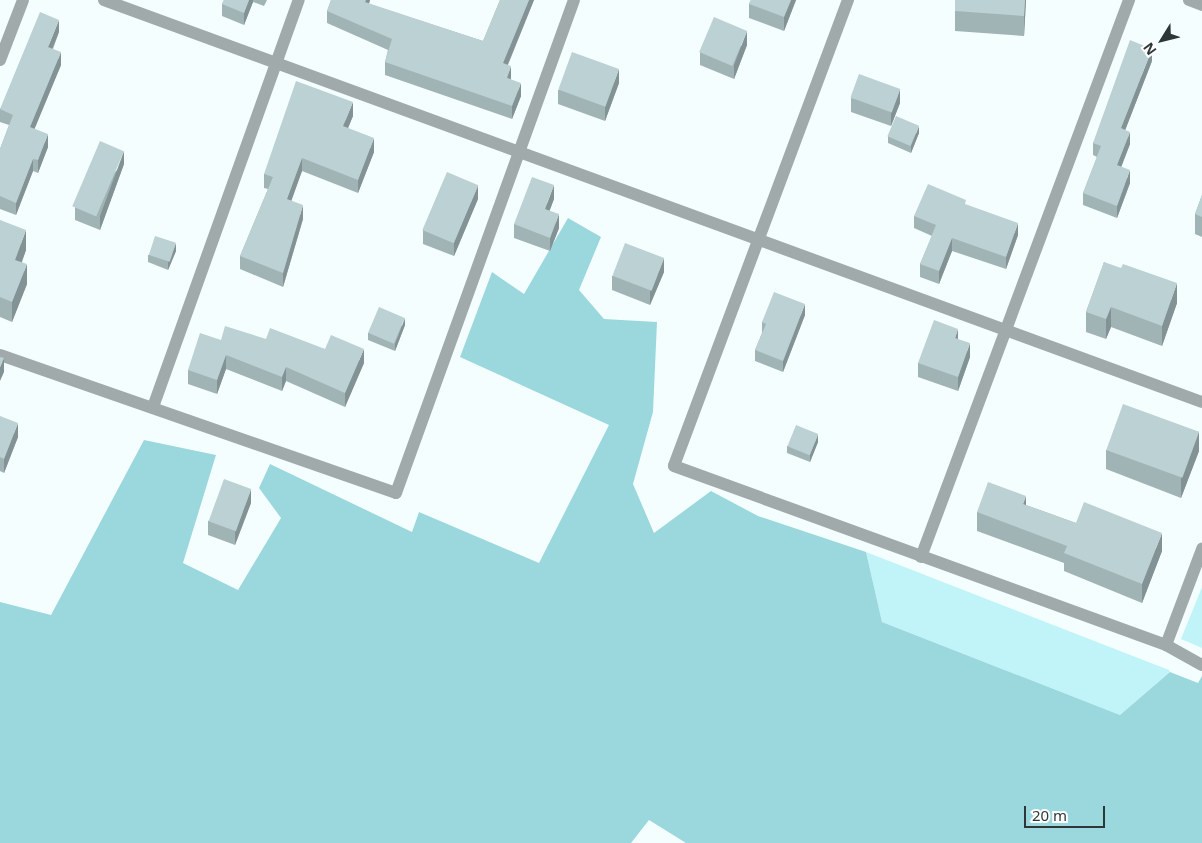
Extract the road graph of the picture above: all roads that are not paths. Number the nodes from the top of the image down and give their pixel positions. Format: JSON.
{"nodes":[{"id":1,"x":23,"y":0,"type":"edge"},
{"id":2,"x":104,"y":0,"type":"edge"},
{"id":3,"x":299,"y":0,"type":"edge"},
{"id":4,"x":574,"y":0,"type":"edge"},
{"id":5,"x":848,"y":0,"type":"edge"},
{"id":6,"x":1129,"y":0,"type":"edge"},
{"id":7,"x":1189,"y":0,"type":"edge"},
{"id":8,"x":1202,"y":5,"type":"edge"},
{"id":9,"x":0,"y":60,"type":"edge"},
{"id":10,"x":276,"y":62,"type":"junction"},
{"id":11,"x":520,"y":153,"type":"junction"},
{"id":12,"x":761,"y":240,"type":"junction"},
{"id":13,"x":1003,"y":331,"type":"junction"},
{"id":14,"x":0,"y":355,"type":"edge"},
{"id":15,"x":1202,"y":402,"type":"edge"},
{"id":16,"x":153,"y":408,"type":"junction"},
{"id":17,"x":1202,"y":550,"type":"edge"},
{"id":18,"x":921,"y":557,"type":"junction"},
{"id":19,"x":1166,"y":645,"type":"junction"},
{"id":20,"x":1202,"y":665,"type":"edge"}],
"edges":[{"from":1,"to":9,"type":"street"},
{"from":2,"to":10,"type":"street"},
{"from":3,"to":10,"type":"street"},
{"from":4,"to":11,"type":"street"},
{"from":5,"to":12,"type":"street"},
{"from":6,"to":13,"type":"street"},
{"from":7,"to":8,"type":"street"},
{"from":10,"to":11,"type":"street"},
{"from":10,"to":16,"type":"street"},
{"from":11,"to":12,"type":"street"},
{"from":11,"to":16,"type":"street"},
{"from":12,"to":13,"type":"street"},
{"from":12,"to":18,"type":"street"},
{"from":13,"to":15,"type":"street"},
{"from":13,"to":18,"type":"street"},
{"from":14,"to":16,"type":"street"},
{"from":17,"to":19,"type":"street"},
{"from":18,"to":19,"type":"street"},
{"from":19,"to":20,"type":"street"}]}
